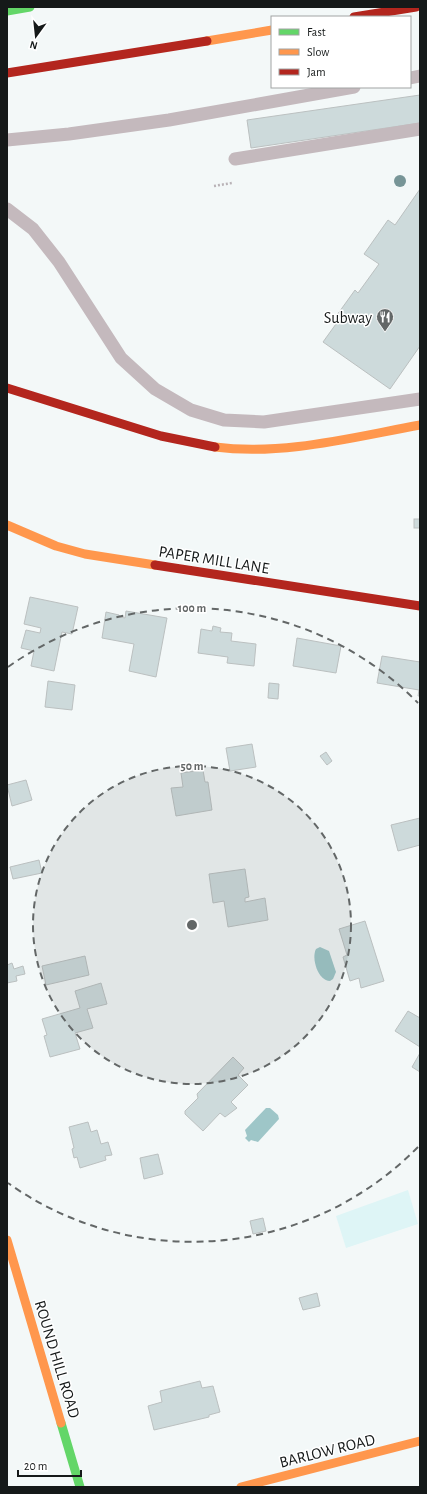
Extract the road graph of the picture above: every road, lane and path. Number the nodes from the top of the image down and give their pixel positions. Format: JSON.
{"nodes":[{"id":1,"x":30,"y":7,"type":"edge"},
{"id":2,"x":416,"y":7,"type":"edge"},
{"id":3,"x":7,"y":11,"type":"edge"},
{"id":4,"x":360,"y":16,"type":"edge"},
{"id":5,"x":271,"y":30,"type":"edge"},
{"id":6,"x":7,"y":73,"type":"edge"},
{"id":7,"x":348,"y":88,"type":"edge"},
{"id":8,"x":420,"y":129,"type":"edge"},
{"id":9,"x":7,"y":140,"type":"edge"},
{"id":10,"x":236,"y":159,"type":"dead end"},
{"id":11,"x":232,"y":183,"type":"dead end"},
{"id":12,"x":214,"y":186,"type":"dead end"},
{"id":13,"x":7,"y":209,"type":"edge"},
{"id":14,"x":7,"y":388,"type":"edge"},
{"id":15,"x":420,"y":399,"type":"edge"},
{"id":16,"x":420,"y":425,"type":"edge"},
{"id":17,"x":7,"y":525,"type":"edge"},
{"id":18,"x":420,"y":606,"type":"edge"},
{"id":19,"x":7,"y":1240,"type":"edge"},
{"id":20,"x":420,"y":1442,"type":"edge"},
{"id":21,"x":80,"y":1487,"type":"edge"},
{"id":22,"x":240,"y":1487,"type":"edge"}],
"edges":[{"from":1,"to":3,"type":"main road"},
{"from":2,"to":4,"type":"main road"},
{"from":5,"to":6,"type":"main road"},
{"from":7,"to":9,"type":"lane"},
{"from":8,"to":10,"type":"lane"},
{"from":11,"to":12,"type":"path"},
{"from":13,"to":15,"type":"lane"},
{"from":14,"to":16,"type":"main road"},
{"from":17,"to":18,"type":"main road","name":"PAPER MILL LANE"},
{"from":19,"to":21,"type":"main road","name":"ROUND HILL ROAD"},
{"from":20,"to":22,"type":"main road","name":"BARLOW ROAD"}]}
